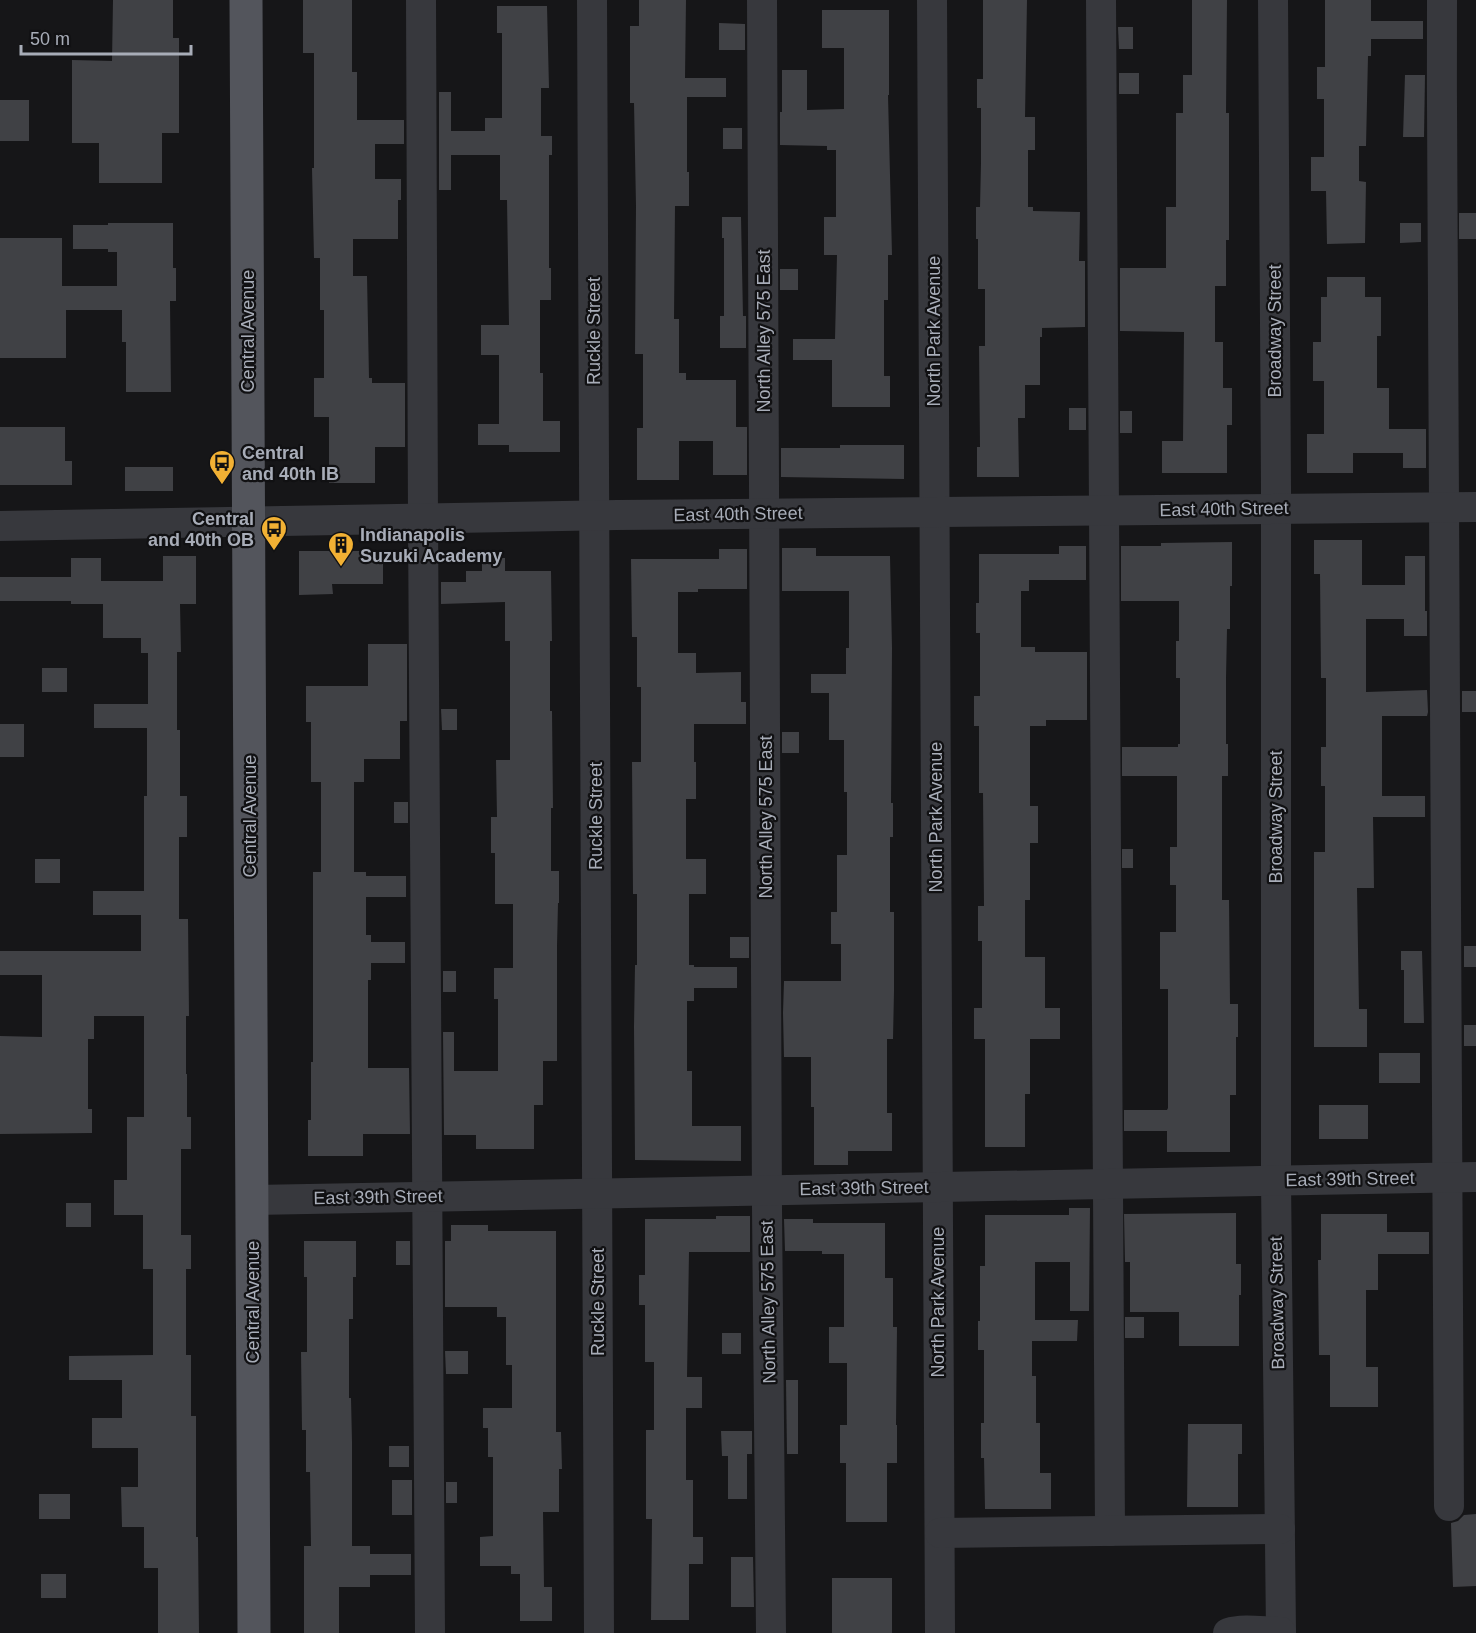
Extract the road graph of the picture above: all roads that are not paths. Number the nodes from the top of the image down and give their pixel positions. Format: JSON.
{"nodes":[{"id":1,"x":246,"y":0,"type":"edge"},
{"id":2,"x":421,"y":0,"type":"edge"},
{"id":3,"x":592,"y":0,"type":"edge"},
{"id":4,"x":762,"y":0,"type":"edge"},
{"id":5,"x":932,"y":0,"type":"edge"},
{"id":6,"x":1101,"y":0,"type":"edge"},
{"id":7,"x":1273,"y":0,"type":"edge"},
{"id":8,"x":1442,"y":0,"type":"edge"},
{"id":9,"x":1444,"y":507,"type":"junction"},
{"id":10,"x":1476,"y":507,"type":"edge"},
{"id":11,"x":1276,"y":508,"type":"junction"},
{"id":12,"x":1104,"y":510,"type":"junction"},
{"id":13,"x":935,"y":512,"type":"junction"},
{"id":14,"x":765,"y":514,"type":"junction"},
{"id":15,"x":595,"y":516,"type":"junction"},
{"id":16,"x":423,"y":519,"type":"junction"},
{"id":17,"x":249,"y":521,"type":"junction"},
{"id":18,"x":0,"y":526,"type":"edge"},
{"id":19,"x":1462,"y":1177,"type":"edge"},
{"id":20,"x":1276,"y":1181,"type":"junction"},
{"id":21,"x":1107,"y":1184,"type":"junction"},
{"id":22,"x":938,"y":1186,"type":"junction"},
{"id":23,"x":767,"y":1190,"type":"junction"},
{"id":24,"x":598,"y":1193,"type":"junction"},
{"id":25,"x":428,"y":1196,"type":"junction"},
{"id":26,"x":252,"y":1200,"type":"junction"},
{"id":27,"x":1449,"y":1506,"type":"dead end"},
{"id":28,"x":1280,"y":1529,"type":"junction"},
{"id":29,"x":1110,"y":1531,"type":"junction"},
{"id":30,"x":940,"y":1533,"type":"junction"},
{"id":31,"x":254,"y":1633,"type":"edge"},
{"id":32,"x":430,"y":1633,"type":"edge"},
{"id":33,"x":599,"y":1633,"type":"edge"},
{"id":34,"x":771,"y":1633,"type":"edge"},
{"id":35,"x":940,"y":1633,"type":"edge"},
{"id":36,"x":1228,"y":1633,"type":"edge"},
{"id":37,"x":1281,"y":1633,"type":"edge"}],
"edges":[{"from":1,"to":17,"type":"main road","name":"Central Avenue"},
{"from":2,"to":16,"type":"street"},
{"from":3,"to":15,"type":"street","name":"Ruckle Street"},
{"from":4,"to":14,"type":"street","name":"North Alley 575 East"},
{"from":5,"to":13,"type":"street","name":"North Park Avenue"},
{"from":6,"to":12,"type":"street"},
{"from":7,"to":11,"type":"street","name":"Broadway Street"},
{"from":8,"to":9,"type":"street"},
{"from":9,"to":10,"type":"street","name":"East 40th Street"},
{"from":9,"to":11,"type":"street","name":"East 40th Street"},
{"from":9,"to":19,"type":"street"},
{"from":11,"to":12,"type":"street","name":"East 40th Street"},
{"from":11,"to":20,"type":"street","name":"Broadway Street"},
{"from":12,"to":13,"type":"street","name":"East 40th Street"},
{"from":12,"to":21,"type":"street"},
{"from":13,"to":14,"type":"street","name":"East 40th Street"},
{"from":13,"to":22,"type":"street","name":"North Park Avenue"},
{"from":14,"to":15,"type":"street","name":"East 40th Street"},
{"from":14,"to":23,"type":"street","name":"North Alley 575 East"},
{"from":15,"to":16,"type":"street","name":"East 40th Street"},
{"from":15,"to":24,"type":"street","name":"Ruckle Street"},
{"from":16,"to":17,"type":"street","name":"East 40th Street"},
{"from":16,"to":25,"type":"street"},
{"from":17,"to":18,"type":"street","name":"East 40th Street"},
{"from":17,"to":26,"type":"main road","name":"Central Avenue"},
{"from":19,"to":20,"type":"street","name":"East 39th Street"},
{"from":19,"to":27,"type":"street"},
{"from":20,"to":21,"type":"street","name":"East 39th Street"},
{"from":20,"to":28,"type":"street","name":"Broadway Street"},
{"from":21,"to":22,"type":"street","name":"East 39th Street"},
{"from":21,"to":29,"type":"street"},
{"from":22,"to":23,"type":"street","name":"East 39th Street"},
{"from":22,"to":30,"type":"street","name":"North Park Avenue"},
{"from":23,"to":24,"type":"street","name":"East 39th Street"},
{"from":23,"to":34,"type":"street","name":"North Alley 575 East"},
{"from":24,"to":25,"type":"street","name":"East 39th Street"},
{"from":24,"to":33,"type":"street","name":"Ruckle Street"},
{"from":25,"to":26,"type":"street","name":"East 39th Street"},
{"from":25,"to":32,"type":"street"},
{"from":26,"to":31,"type":"main road","name":"Central Avenue"},
{"from":28,"to":29,"type":"street"},
{"from":28,"to":37,"type":"street","name":"Broadway Street"},
{"from":29,"to":30,"type":"street"},
{"from":30,"to":35,"type":"street","name":"North Park Avenue"},
{"from":36,"to":37,"type":"street"}]}
